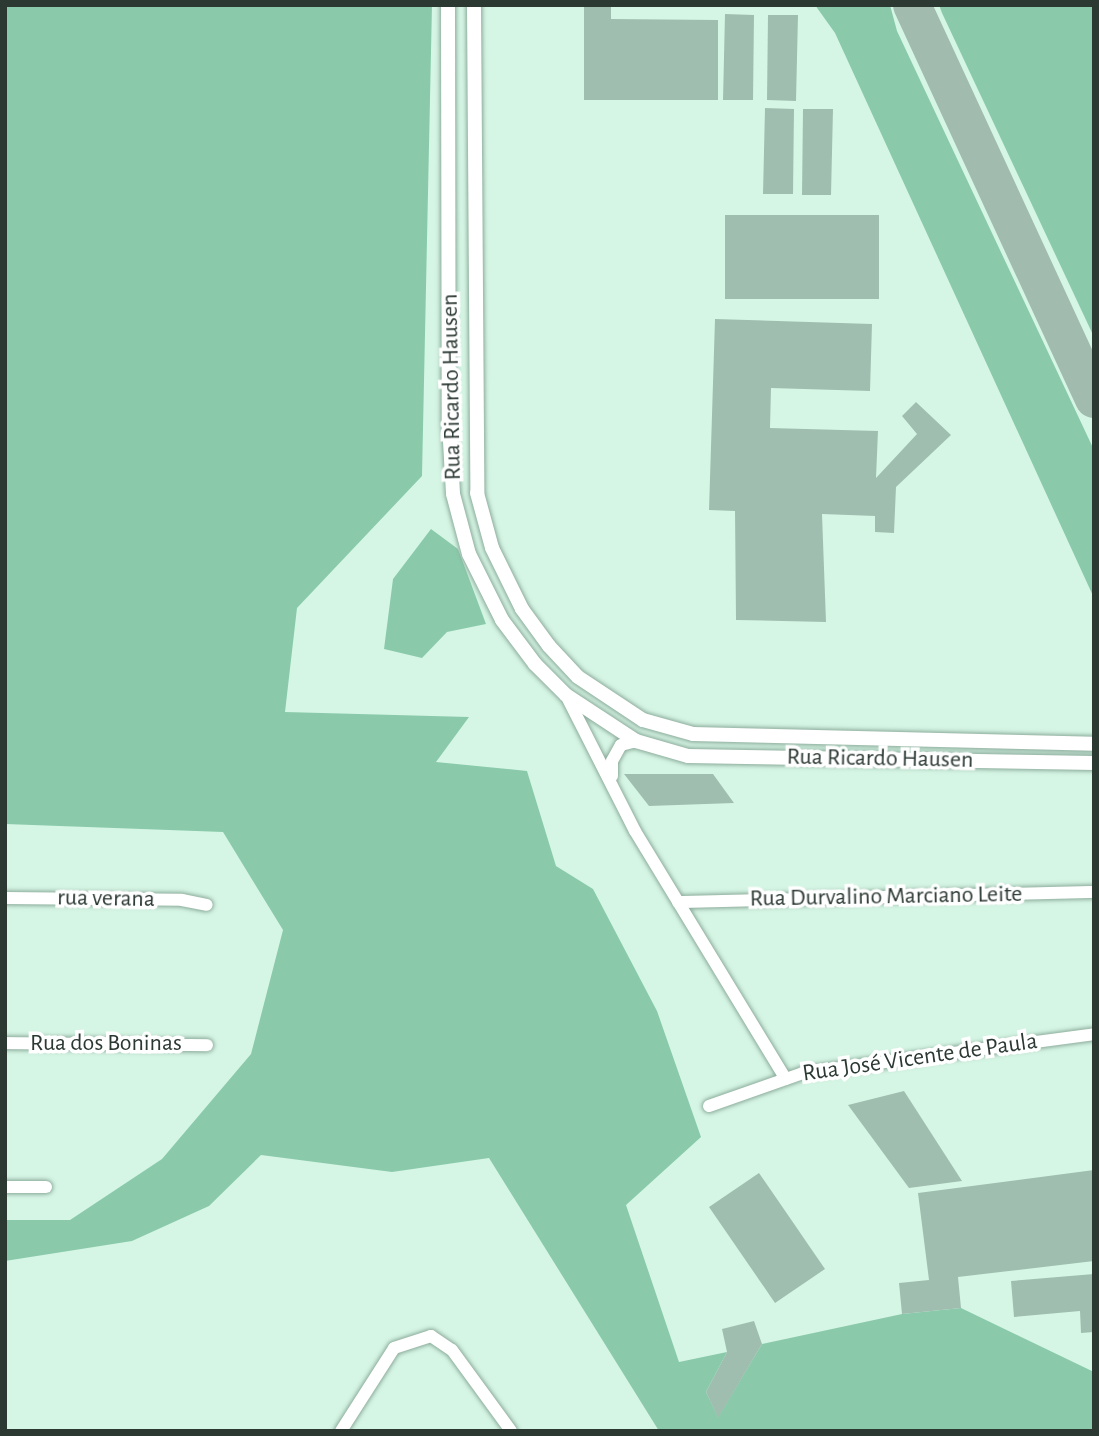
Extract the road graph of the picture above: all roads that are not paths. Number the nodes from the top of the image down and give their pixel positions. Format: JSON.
{"nodes":[{"id":1,"x":448,"y":5,"type":"edge"},
{"id":2,"x":474,"y":5,"type":"edge"},
{"id":3,"x":566,"y":695,"type":"junction"},
{"id":4,"x":636,"y":741,"type":"junction"},
{"id":5,"x":1094,"y":744,"type":"edge"},
{"id":6,"x":1094,"y":764,"type":"edge"},
{"id":7,"x":613,"y":783,"type":"junction"},
{"id":8,"x":1094,"y":892,"type":"edge"},
{"id":9,"x":5,"y":898,"type":"edge"},
{"id":10,"x":678,"y":902,"type":"junction"},
{"id":11,"x":207,"y":905,"type":"dead end"},
{"id":12,"x":1094,"y":1034,"type":"edge"},
{"id":13,"x":5,"y":1043,"type":"edge"},
{"id":14,"x":207,"y":1045,"type":"dead end"},
{"id":15,"x":786,"y":1079,"type":"junction"},
{"id":16,"x":709,"y":1106,"type":"dead end"},
{"id":17,"x":5,"y":1187,"type":"edge"},
{"id":18,"x":46,"y":1187,"type":"dead end"},
{"id":19,"x":509,"y":1430,"type":"edge"},
{"id":20,"x":341,"y":1431,"type":"edge"}],
"edges":[{"from":1,"to":3,"type":"street","name":"Rua Ricardo Hausen"},
{"from":2,"to":5,"type":"street","name":"Rua Ricardo Hausen"},
{"from":3,"to":4,"type":"street","name":"Rua Ricardo Hausen"},
{"from":3,"to":7,"type":"street"},
{"from":4,"to":6,"type":"street","name":"Rua Ricardo Hausen"},
{"from":4,"to":7,"type":"street"},
{"from":7,"to":10,"type":"street"},
{"from":8,"to":10,"type":"street","name":"Rua Durvalino Marciano Leite"},
{"from":9,"to":11,"type":"street","name":"rua verana"},
{"from":10,"to":15,"type":"street"},
{"from":12,"to":15,"type":"street","name":"Rua José Vicente de Paula"},
{"from":13,"to":14,"type":"street","name":"Rua dos Boninas"},
{"from":15,"to":16,"type":"street","name":"Rua José Vicente de Paula"},
{"from":17,"to":18,"type":"street"},
{"from":19,"to":20,"type":"street"}]}
